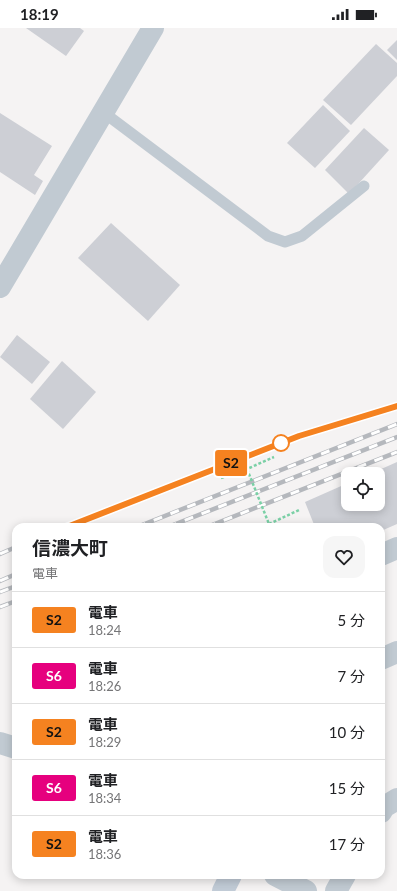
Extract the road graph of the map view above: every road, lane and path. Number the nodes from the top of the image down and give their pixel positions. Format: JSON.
{"nodes":[{"id":1,"x":153,"y":28,"type":"edge"},
{"id":2,"x":103,"y":112,"type":"junction"},
{"id":3,"x":364,"y":186,"type":"dead end"},
{"id":4,"x":0,"y":287,"type":"edge"},
{"id":5,"x":274,"y":458,"type":"dead end"},
{"id":6,"x":247,"y":469,"type":"junction"},
{"id":7,"x":221,"y":478,"type":"dead end"},
{"id":8,"x":298,"y":510,"type":"dead end"},
{"id":9,"x":269,"y":523,"type":"edge"},
{"id":10,"x":271,"y":523,"type":"edge"},
{"id":11,"x":397,"y":548,"type":"edge"},
{"id":12,"x":385,"y":553,"type":"edge"},
{"id":13,"x":397,"y":652,"type":"edge"},
{"id":14,"x":385,"y":657,"type":"edge"},
{"id":15,"x":0,"y":743,"type":"edge"},
{"id":16,"x":12,"y":747,"type":"edge"},
{"id":17,"x":397,"y":799,"type":"edge"},
{"id":18,"x":385,"y":806,"type":"edge"},
{"id":19,"x":228,"y":879,"type":"edge"},
{"id":20,"x":283,"y":879,"type":"edge"},
{"id":21,"x":343,"y":879,"type":"edge"},
{"id":22,"x":223,"y":891,"type":"edge"},
{"id":23,"x":306,"y":891,"type":"edge"},
{"id":24,"x":336,"y":891,"type":"edge"}],
"edges":[{"from":1,"to":2,"type":"street"},
{"from":2,"to":3,"type":"lane"},
{"from":2,"to":4,"type":"street"},
{"from":5,"to":6,"type":"path"},
{"from":6,"to":7,"type":"path"},
{"from":6,"to":9,"type":"path","bridge":true},
{"from":8,"to":10,"type":"path","bridge":true},
{"from":11,"to":12,"type":"street"},
{"from":13,"to":14,"type":"street"},
{"from":15,"to":16,"type":"street"},
{"from":17,"to":18,"type":"street"},
{"from":19,"to":22,"type":"main road"},
{"from":20,"to":23,"type":"street"},
{"from":21,"to":24,"type":"street"}]}
